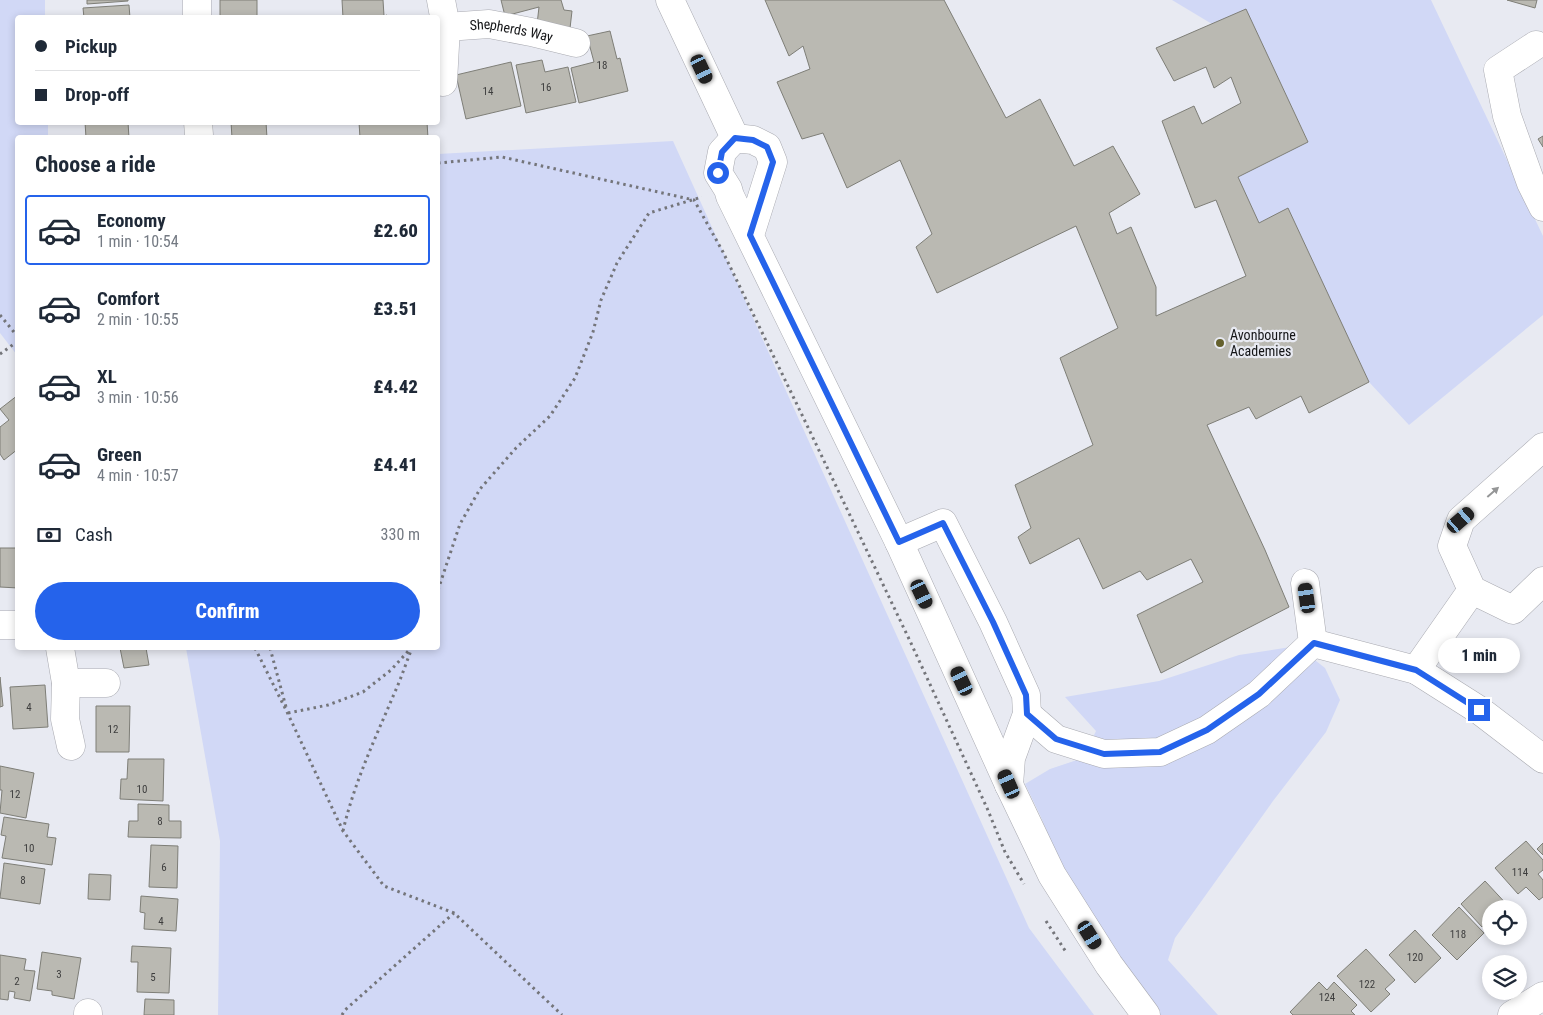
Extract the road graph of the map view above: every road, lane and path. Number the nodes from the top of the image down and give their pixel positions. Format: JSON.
{"nodes":[{"id":1,"x":197,"y":0,"type":"edge"},
{"id":2,"x":441,"y":0,"type":"edge"},
{"id":3,"x":670,"y":0,"type":"edge"},
{"id":4,"x":197,"y":15,"type":"edge"},
{"id":5,"x":446,"y":27,"type":"junction"},
{"id":6,"x":576,"y":43,"type":"dead end"},
{"id":7,"x":1536,"y":45,"type":"dead end"},
{"id":8,"x":443,"y":82,"type":"dead end"},
{"id":9,"x":735,"y":138,"type":"junction"},
{"id":10,"x":440,"y":163,"type":"edge"},
{"id":11,"x":728,"y":189,"type":"junction"},
{"id":12,"x":694,"y":200,"type":"junction"},
{"id":13,"x":1543,"y":207,"type":"edge"},
{"id":14,"x":750,"y":235,"type":"junction"},
{"id":15,"x":0,"y":315,"type":"edge"},
{"id":16,"x":15,"y":335,"type":"edge"},
{"id":17,"x":15,"y":342,"type":"edge"},
{"id":18,"x":0,"y":354,"type":"edge"},
{"id":19,"x":1543,"y":447,"type":"edge"},
{"id":20,"x":899,"y":542,"type":"junction"},
{"id":21,"x":1305,"y":582,"type":"dead end"},
{"id":22,"x":1543,"y":582,"type":"edge"},
{"id":23,"x":440,"y":584,"type":"edge"},
{"id":24,"x":1472,"y":590,"type":"junction"},
{"id":25,"x":0,"y":625,"type":"edge"},
{"id":26,"x":15,"y":625,"type":"edge"},
{"id":27,"x":1314,"y":643,"type":"junction"},
{"id":28,"x":60,"y":650,"type":"edge"},
{"id":29,"x":256,"y":650,"type":"edge"},
{"id":30,"x":271,"y":650,"type":"edge"},
{"id":31,"x":409,"y":650,"type":"edge"},
{"id":32,"x":410,"y":650,"type":"edge"},
{"id":33,"x":1416,"y":670,"type":"junction"},
{"id":34,"x":66,"y":683,"type":"junction"},
{"id":35,"x":106,"y":683,"type":"dead end"},
{"id":36,"x":288,"y":714,"type":"junction"},
{"id":37,"x":1027,"y":714,"type":"junction"},
{"id":38,"x":71,"y":746,"type":"dead end"},
{"id":39,"x":1543,"y":759,"type":"edge"},
{"id":40,"x":1009,"y":784,"type":"junction"},
{"id":41,"x":343,"y":832,"type":"junction"},
{"id":42,"x":1026,"y":887,"type":"dead end"},
{"id":43,"x":454,"y":913,"type":"junction"},
{"id":44,"x":1045,"y":919,"type":"dead end"},
{"id":45,"x":1071,"y":959,"type":"dead end"},
{"id":46,"x":1543,"y":996,"type":"edge"},
{"id":47,"x":342,"y":1015,"type":"edge"},
{"id":48,"x":562,"y":1015,"type":"edge"},
{"id":49,"x":1146,"y":1015,"type":"edge"},
{"id":50,"x":1512,"y":1015,"type":"edge"}],
"edges":[{"from":1,"to":4,"type":"street"},
{"from":2,"to":5,"type":"street"},
{"from":3,"to":9,"type":"street"},
{"from":5,"to":6,"type":"street","name":"Shepherds Way"},
{"from":5,"to":8,"type":"street"},
{"from":7,"to":13,"type":"street"},
{"from":9,"to":11,"type":"street"},
{"from":9,"to":14,"type":"street"},
{"from":10,"to":12,"type":"path"},
{"from":11,"to":12,"type":"path"},
{"from":11,"to":14,"type":"street"},
{"from":12,"to":23,"type":"path"},
{"from":12,"to":42,"type":"path"},
{"from":14,"to":20,"type":"street"},
{"from":15,"to":16,"type":"path"},
{"from":17,"to":18,"type":"path"},
{"from":24,"to":19,"type":"street","one_way":true},
{"from":20,"to":37,"type":"street"},
{"from":20,"to":40,"type":"street"},
{"from":21,"to":27,"type":"street"},
{"from":22,"to":24,"type":"street"},
{"from":24,"to":33,"type":"street"},
{"from":25,"to":26,"type":"street"},
{"from":27,"to":33,"type":"street"},
{"from":27,"to":37,"type":"street"},
{"from":28,"to":34,"type":"street"},
{"from":29,"to":36,"type":"path"},
{"from":30,"to":36,"type":"path"},
{"from":31,"to":36,"type":"path"},
{"from":32,"to":41,"type":"path"},
{"from":33,"to":39,"type":"street"},
{"from":34,"to":35,"type":"street"},
{"from":34,"to":38,"type":"street"},
{"from":36,"to":41,"type":"path"},
{"from":37,"to":40,"type":"street"},
{"from":40,"to":49,"type":"street"},
{"from":41,"to":43,"type":"path"},
{"from":43,"to":47,"type":"path"},
{"from":43,"to":48,"type":"path"},
{"from":44,"to":45,"type":"path"},
{"from":46,"to":50,"type":"street"}]}
